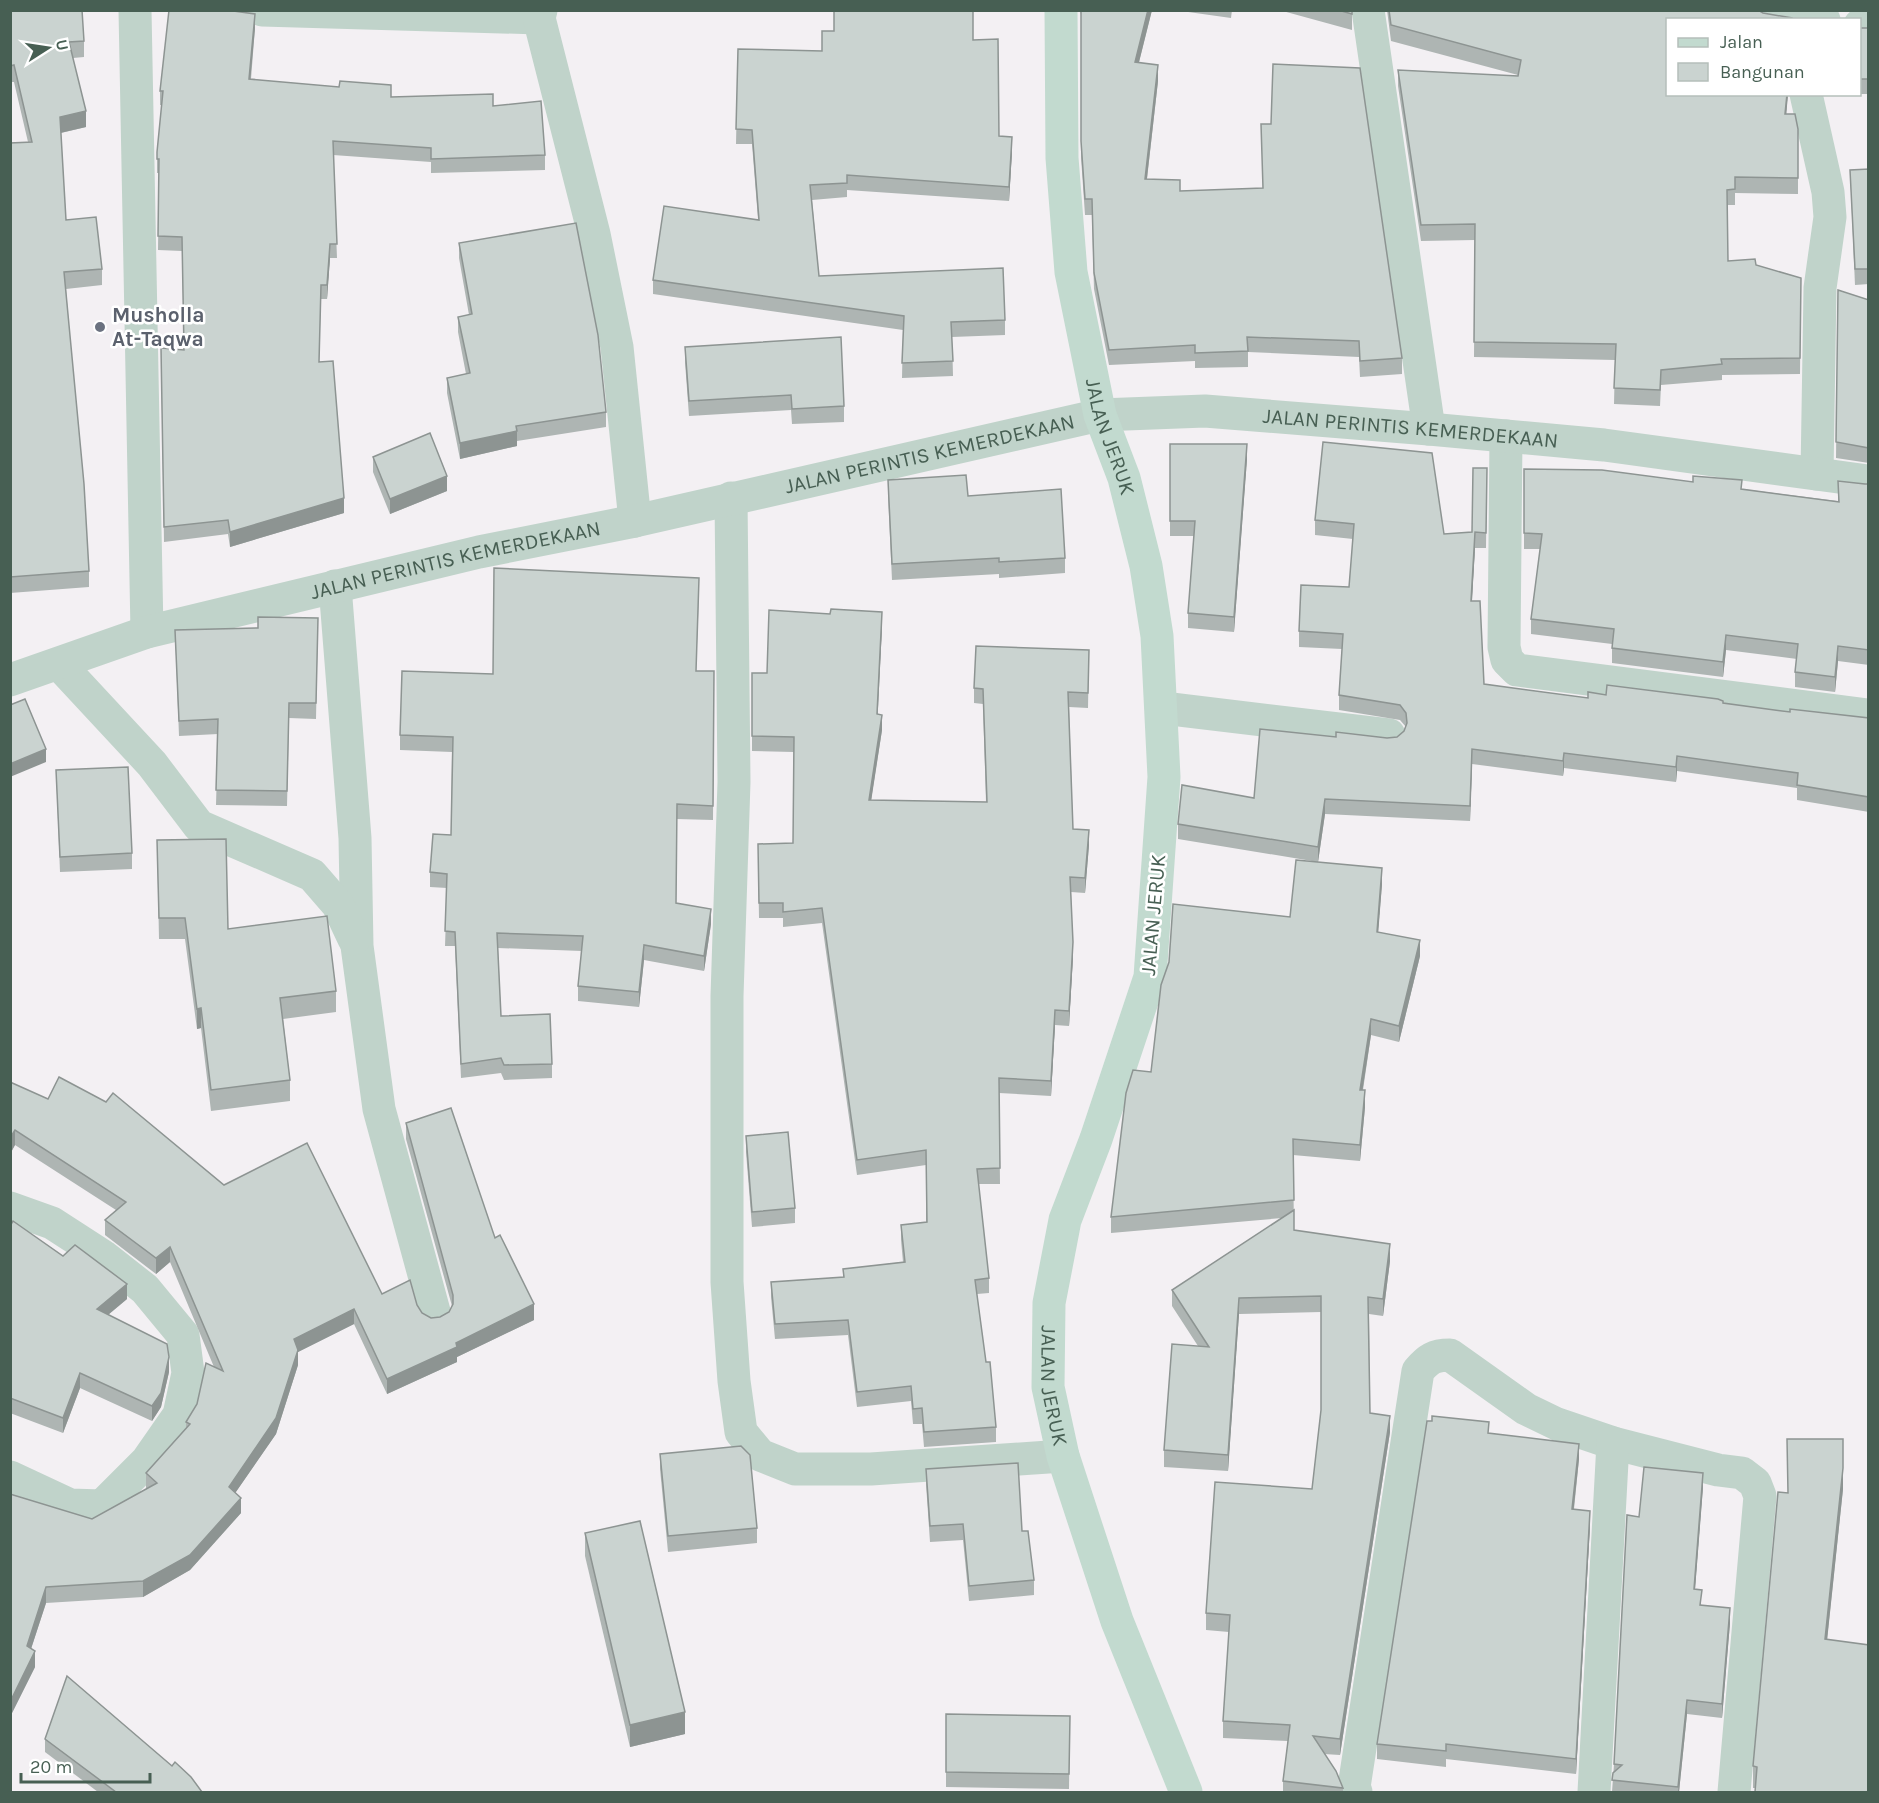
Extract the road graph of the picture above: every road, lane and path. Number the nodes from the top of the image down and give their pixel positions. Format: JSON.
{"nodes":[{"id":1,"x":135,"y":10,"type":"edge"},
{"id":2,"x":262,"y":10,"type":"edge"},
{"id":3,"x":1062,"y":10,"type":"edge"},
{"id":4,"x":1368,"y":10,"type":"edge"},
{"id":5,"x":540,"y":14,"type":"edge"},
{"id":6,"x":1780,"y":15,"type":"edge"},
{"id":7,"x":1806,"y":18,"type":"edge"},
{"id":8,"x":1806,"y":96,"type":"edge"},
{"id":9,"x":1100,"y":415,"type":"junction"},
{"id":10,"x":1429,"y":429,"type":"junction"},
{"id":11,"x":1506,"y":436,"type":"junction"},
{"id":12,"x":1817,"y":474,"type":"junction"},
{"id":13,"x":1869,"y":481,"type":"edge"},
{"id":14,"x":731,"y":498,"type":"junction"},
{"id":15,"x":635,"y":521,"type":"junction"},
{"id":16,"x":335,"y":586,"type":"junction"},
{"id":17,"x":147,"y":632,"type":"junction"},
{"id":18,"x":60,"y":665,"type":"junction"},
{"id":19,"x":10,"y":680,"type":"edge"},
{"id":20,"x":1163,"y":708,"type":"junction"},
{"id":21,"x":1869,"y":715,"type":"edge"},
{"id":22,"x":1389,"y":735,"type":"edge"},
{"id":23,"x":357,"y":946,"type":"junction"},
{"id":24,"x":10,"y":1208,"type":"edge"},
{"id":25,"x":435,"y":1315,"type":"edge"},
{"id":26,"x":1613,"y":1443,"type":"junction"},
{"id":27,"x":1063,"y":1456,"type":"junction"},
{"id":28,"x":10,"y":1477,"type":"edge"},
{"id":29,"x":1186,"y":1792,"type":"edge"},
{"id":30,"x":1356,"y":1792,"type":"edge"},
{"id":31,"x":1594,"y":1792,"type":"edge"},
{"id":32,"x":1734,"y":1792,"type":"edge"}],
"edges":[{"from":1,"to":17,"type":"street"},
{"from":2,"to":5,"type":"street"},
{"from":3,"to":9,"type":"main road","name":"JALAN JERUK"},
{"from":4,"to":10,"type":"street"},
{"from":5,"to":15,"type":"street"},
{"from":6,"to":7,"type":"street"},
{"from":8,"to":12,"type":"street"},
{"from":9,"to":10,"type":"street","name":"JALAN PERINTIS KEMERDEKAAN"},
{"from":9,"to":14,"type":"street","name":"JALAN PERINTIS KEMERDEKAAN"},
{"from":9,"to":20,"type":"main road","name":"JALAN JERUK"},
{"from":10,"to":11,"type":"street","name":"JALAN PERINTIS KEMERDEKAAN"},
{"from":11,"to":12,"type":"street","name":"JALAN PERINTIS KEMERDEKAAN"},
{"from":11,"to":21,"type":"street"},
{"from":12,"to":13,"type":"street","name":"JALAN PERINTIS KEMERDEKAAN"},
{"from":14,"to":15,"type":"street","name":"JALAN PERINTIS KEMERDEKAAN"},
{"from":14,"to":27,"type":"street"},
{"from":15,"to":16,"type":"street","name":"JALAN PERINTIS KEMERDEKAAN"},
{"from":16,"to":17,"type":"street","name":"JALAN PERINTIS KEMERDEKAAN"},
{"from":16,"to":23,"type":"street"},
{"from":17,"to":18,"type":"street","name":"JALAN PERINTIS KEMERDEKAAN"},
{"from":18,"to":19,"type":"street","name":"JALAN PERINTIS KEMERDEKAAN"},
{"from":18,"to":23,"type":"street"},
{"from":20,"to":22,"type":"street"},
{"from":20,"to":27,"type":"main road","name":"JALAN JERUK"},
{"from":23,"to":25,"type":"street"},
{"from":24,"to":28,"type":"street"},
{"from":26,"to":30,"type":"street"},
{"from":26,"to":31,"type":"street"},
{"from":26,"to":32,"type":"street"},
{"from":27,"to":29,"type":"main road","name":"JALAN JERUK"}]}
